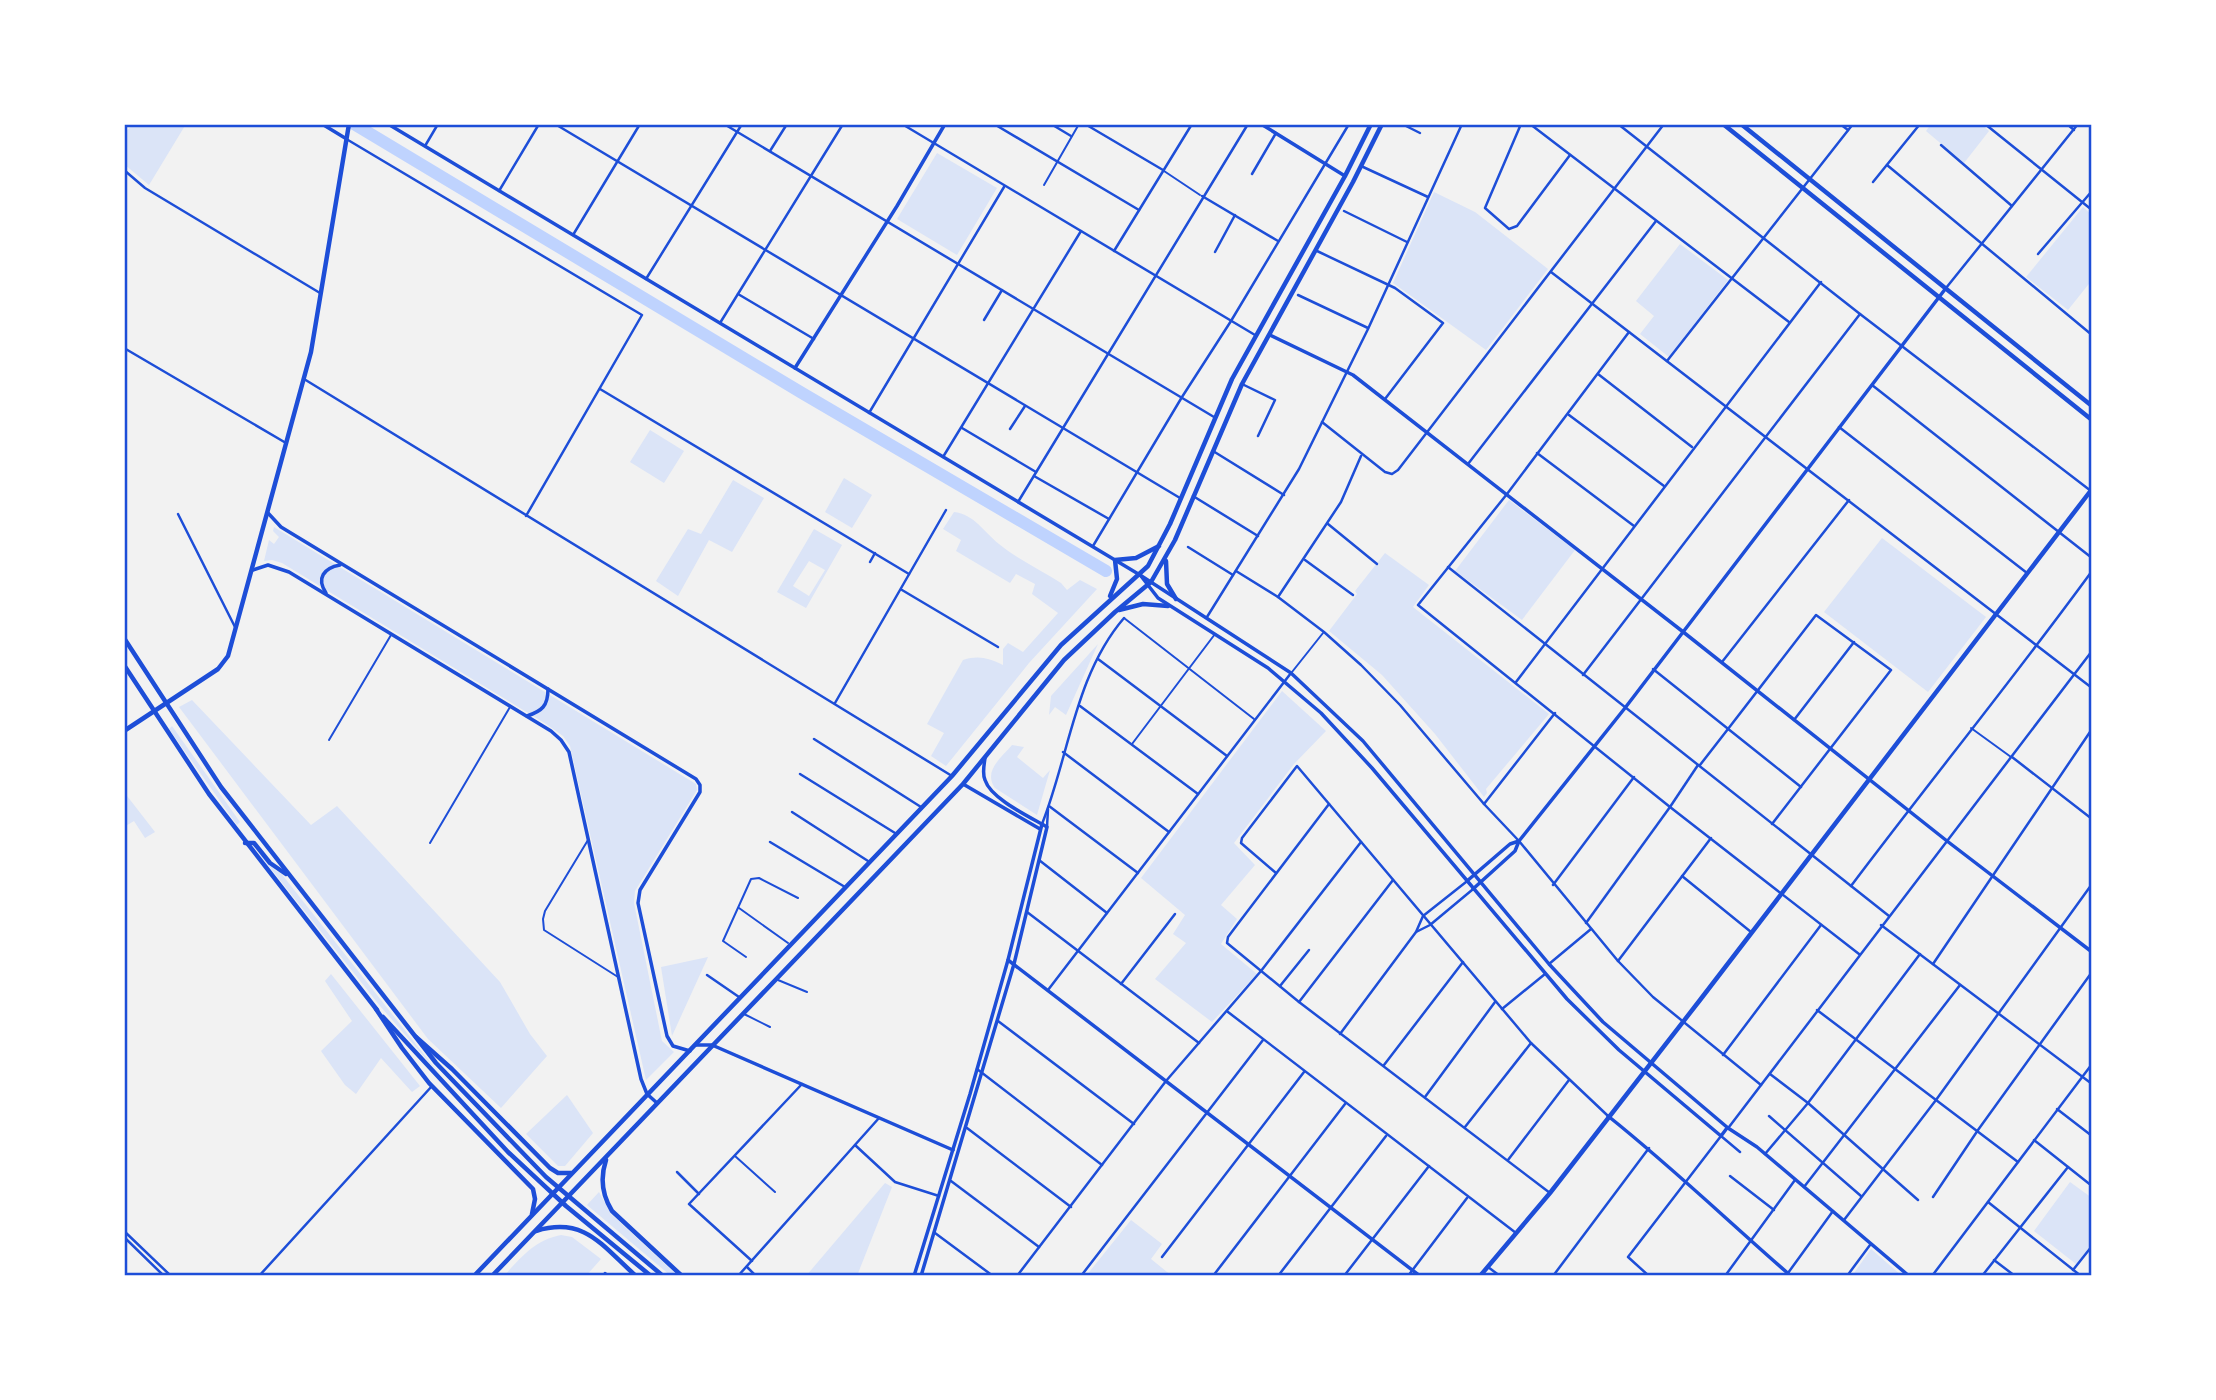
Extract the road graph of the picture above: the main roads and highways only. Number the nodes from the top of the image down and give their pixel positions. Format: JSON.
{"nodes":[{"id":1,"x":1371,"y":124,"type":"edge"},
{"id":2,"x":1382,"y":124,"type":"edge"},
{"id":3,"x":1723,"y":124,"type":"edge"},
{"id":4,"x":1741,"y":124,"type":"edge"},
{"id":5,"x":349,"y":126,"type":"edge"},
{"id":6,"x":2092,"y":405,"type":"edge"},
{"id":7,"x":2092,"y":420,"type":"edge"},
{"id":8,"x":2091,"y":490,"type":"edge"},
{"id":9,"x":1160,"y":545,"type":"junction"},
{"id":10,"x":1166,"y":559,"type":"junction"},
{"id":11,"x":1177,"y":599,"type":"road end"},
{"id":12,"x":1109,"y":600,"type":"junction"},
{"id":13,"x":1168,"y":606,"type":"road end"},
{"id":14,"x":1115,"y":612,"type":"junction"},
{"id":15,"x":124,"y":638,"type":"edge"},
{"id":16,"x":124,"y":665,"type":"edge"},
{"id":17,"x":165,"y":704,"type":"junction"},
{"id":18,"x":153,"y":712,"type":"junction"},
{"id":19,"x":124,"y":731,"type":"edge"},
{"id":20,"x":245,"y":843,"type":"junction"},
{"id":21,"x":292,"y":878,"type":"junction"},
{"id":22,"x":376,"y":1009,"type":"junction"},
{"id":23,"x":416,"y":1037,"type":"junction"},
{"id":24,"x":607,"y":1158,"type":"junction"},
{"id":25,"x":572,"y":1173,"type":"junction"},
{"id":26,"x":532,"y":1214,"type":"junction"},
{"id":27,"x":535,"y":1231,"type":"junction"},
{"id":28,"x":474,"y":1276,"type":"edge"},
{"id":29,"x":492,"y":1276,"type":"edge"},
{"id":30,"x":636,"y":1276,"type":"edge"},
{"id":31,"x":651,"y":1276,"type":"edge"},
{"id":32,"x":663,"y":1276,"type":"edge"},
{"id":33,"x":682,"y":1276,"type":"edge"},
{"id":34,"x":1480,"y":1276,"type":"edge"}],
"edges":[{"from":1,"to":9,"type":"main road"},
{"from":2,"to":10,"type":"main road"},
{"from":3,"to":7,"type":"main road"},
{"from":4,"to":6,"type":"main road"},
{"from":5,"to":17,"type":"main road"},
{"from":8,"to":34,"type":"main road"},
{"from":9,"to":12,"type":"main road"},
{"from":9,"to":12,"type":"main road"},
{"from":10,"to":11,"type":"main road"},
{"from":10,"to":14,"type":"main road"},
{"from":12,"to":25,"type":"main road"},
{"from":13,"to":14,"type":"main road"},
{"from":14,"to":24,"type":"main road"},
{"from":15,"to":17,"type":"main road"},
{"from":16,"to":18,"type":"main road"},
{"from":17,"to":18,"type":"main road"},
{"from":17,"to":21,"type":"main road"},
{"from":18,"to":19,"type":"main road"},
{"from":18,"to":20,"type":"main road"},
{"from":20,"to":21,"type":"main road"},
{"from":20,"to":22,"type":"main road"},
{"from":21,"to":23,"type":"main road"},
{"from":22,"to":26,"type":"main road"},
{"from":22,"to":31,"type":"main road"},
{"from":23,"to":25,"type":"main road"},
{"from":23,"to":32,"type":"main road"},
{"from":24,"to":27,"type":"main road"},
{"from":24,"to":33,"type":"main road"},
{"from":25,"to":26,"type":"main road"},
{"from":26,"to":28,"type":"main road"},
{"from":27,"to":29,"type":"main road"},
{"from":27,"to":30,"type":"main road"}]}
